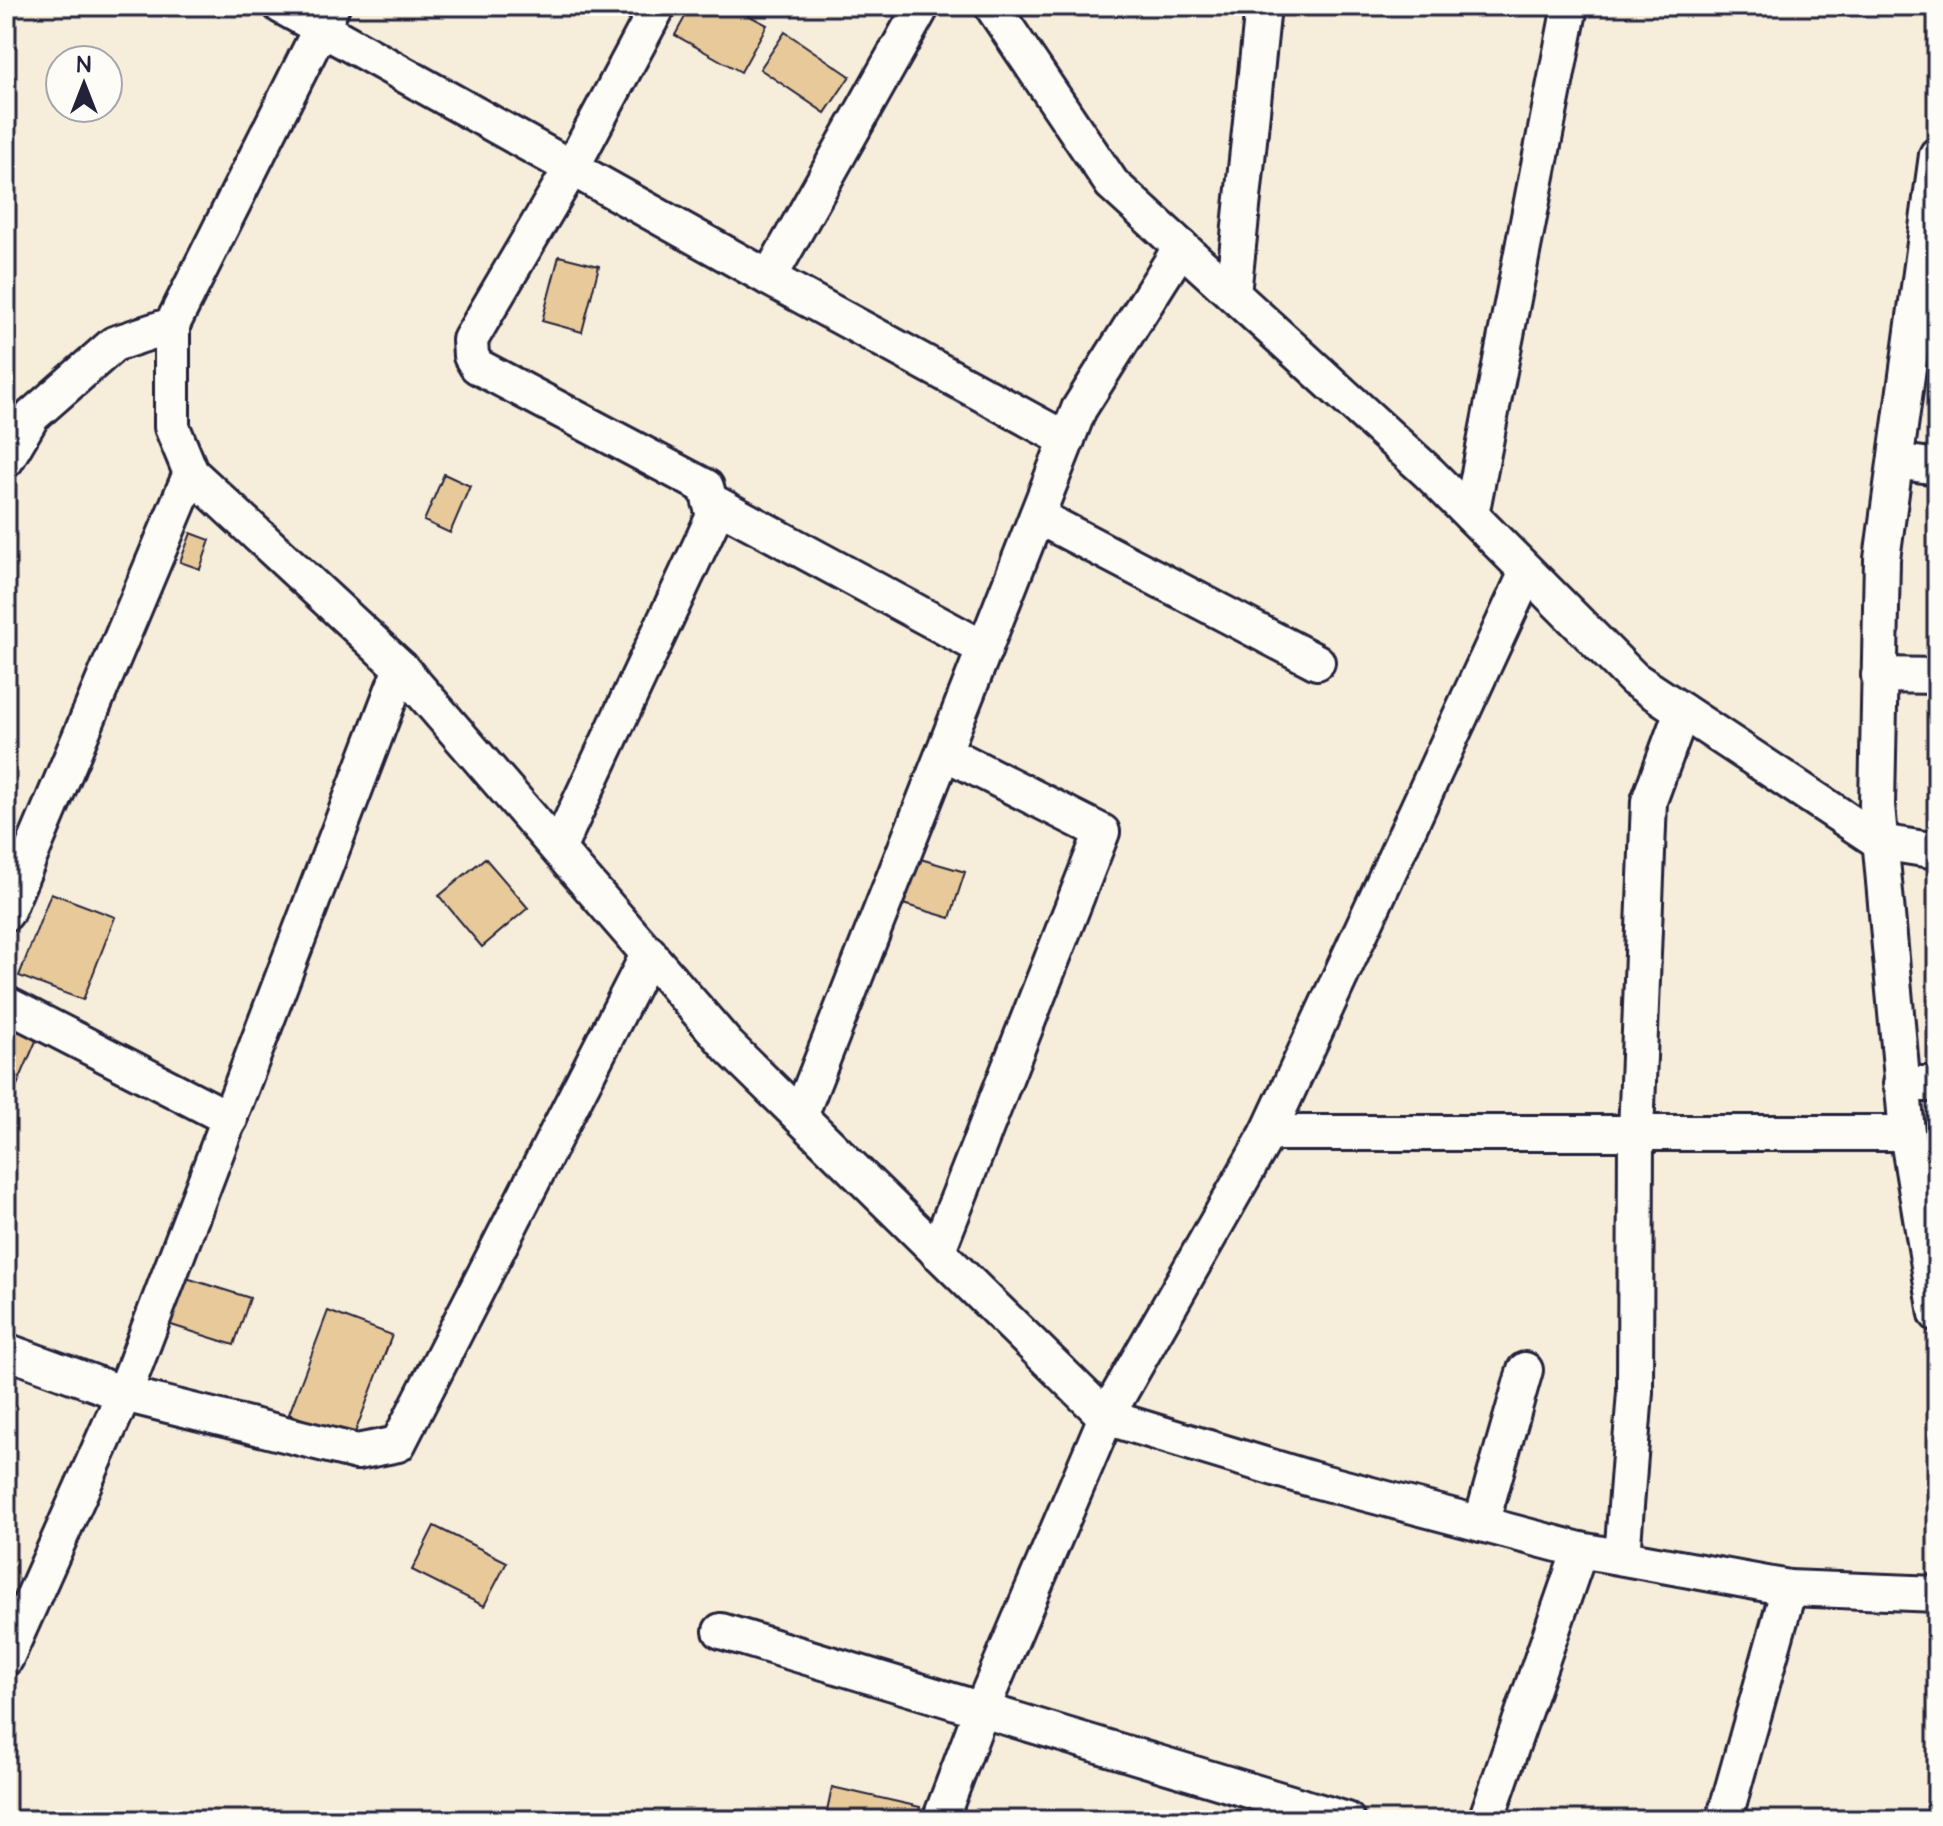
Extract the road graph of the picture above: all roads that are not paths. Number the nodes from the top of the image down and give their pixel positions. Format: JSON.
{"nodes":[{"id":1,"x":281,"y":6,"type":"edge"},
{"id":2,"x":658,"y":6,"type":"edge"},
{"id":3,"x":922,"y":6,"type":"edge"},
{"id":4,"x":992,"y":6,"type":"edge"},
{"id":5,"x":1263,"y":6,"type":"edge"},
{"id":6,"x":1570,"y":6,"type":"edge"},
{"id":7,"x":326,"y":17,"type":"edge"},
{"id":8,"x":1937,"y":155,"type":"edge"},
{"id":9,"x":572,"y":167,"type":"junction"},
{"id":10,"x":1931,"y":244,"type":"edge"},
{"id":11,"x":1181,"y":247,"type":"junction"},
{"id":12,"x":769,"y":278,"type":"junction"},
{"id":13,"x":1233,"y":294,"type":"junction"},
{"id":14,"x":172,"y":325,"type":"junction"},
{"id":15,"x":1067,"y":440,"type":"junction"},
{"id":16,"x":6,"y":460,"type":"edge"},
{"id":17,"x":1896,"y":461,"type":"junction"},
{"id":18,"x":1937,"y":467,"type":"edge"},
{"id":19,"x":191,"y":473,"type":"junction"},
{"id":20,"x":711,"y":501,"type":"junction"},
{"id":21,"x":1471,"y":515,"type":"junction"},
{"id":22,"x":1037,"y":516,"type":"junction"},
{"id":23,"x":1527,"y":572,"type":"junction"},
{"id":24,"x":985,"y":649,"type":"junction"},
{"id":25,"x":1317,"y":662,"type":"dead end"},
{"id":26,"x":401,"y":668,"type":"junction"},
{"id":27,"x":1879,"y":675,"type":"junction"},
{"id":28,"x":1937,"y":676,"type":"edge"},
{"id":29,"x":1682,"y":711,"type":"junction"},
{"id":30,"x":944,"y":752,"type":"junction"},
{"id":31,"x":1880,"y":842,"type":"junction"},
{"id":32,"x":558,"y":849,"type":"junction"},
{"id":33,"x":1937,"y":851,"type":"edge"},
{"id":34,"x":6,"y":913,"type":"edge"},
{"id":35,"x":649,"y":953,"type":"junction"},
{"id":36,"x":6,"y":1004,"type":"edge"},
{"id":37,"x":1901,"y":1084,"type":"junction"},
{"id":38,"x":1937,"y":1084,"type":"edge"},
{"id":39,"x":800,"y":1116,"type":"junction"},
{"id":40,"x":230,"y":1119,"type":"junction"},
{"id":41,"x":1268,"y":1133,"type":"junction"},
{"id":42,"x":1636,"y":1133,"type":"junction"},
{"id":43,"x":1907,"y":1133,"type":"junction"},
{"id":44,"x":937,"y":1252,"type":"junction"},
{"id":45,"x":1935,"y":1294,"type":"edge"},
{"id":46,"x":6,"y":1351,"type":"edge"},
{"id":47,"x":1525,"y":1370,"type":"dead end"},
{"id":48,"x":124,"y":1394,"type":"junction"},
{"id":49,"x":1106,"y":1417,"type":"junction"},
{"id":50,"x":1481,"y":1524,"type":"junction"},
{"id":51,"x":1580,"y":1550,"type":"junction"},
{"id":52,"x":1622,"y":1557,"type":"junction"},
{"id":53,"x":1789,"y":1588,"type":"junction"},
{"id":54,"x":1937,"y":1594,"type":"edge"},
{"id":55,"x":721,"y":1631,"type":"dead end"},
{"id":56,"x":6,"y":1658,"type":"edge"},
{"id":57,"x":981,"y":1711,"type":"junction"},
{"id":58,"x":940,"y":1820,"type":"edge"},
{"id":59,"x":1347,"y":1820,"type":"edge"},
{"id":60,"x":1486,"y":1820,"type":"edge"},
{"id":61,"x":1724,"y":1820,"type":"edge"}],
"edges":[{"from":1,"to":7,"type":"street"},
{"from":2,"to":9,"type":"street"},
{"from":3,"to":12,"type":"street"},
{"from":4,"to":11,"type":"street"},
{"from":5,"to":13,"type":"street"},
{"from":6,"to":21,"type":"street"},
{"from":7,"to":9,"type":"street"},
{"from":7,"to":14,"type":"street"},
{"from":8,"to":10,"type":"street"},
{"from":9,"to":12,"type":"street"},
{"from":9,"to":20,"type":"street"},
{"from":10,"to":17,"type":"street"},
{"from":11,"to":13,"type":"street"},
{"from":11,"to":15,"type":"street"},
{"from":12,"to":15,"type":"street"},
{"from":13,"to":21,"type":"street"},
{"from":14,"to":16,"type":"street"},
{"from":14,"to":19,"type":"street"},
{"from":15,"to":22,"type":"street"},
{"from":17,"to":18,"type":"street"},
{"from":17,"to":27,"type":"street"},
{"from":19,"to":26,"type":"street"},
{"from":19,"to":34,"type":"street"},
{"from":20,"to":24,"type":"street"},
{"from":20,"to":32,"type":"street"},
{"from":21,"to":23,"type":"street"},
{"from":22,"to":24,"type":"street"},
{"from":22,"to":25,"type":"street"},
{"from":23,"to":29,"type":"street"},
{"from":23,"to":41,"type":"street"},
{"from":24,"to":30,"type":"street"},
{"from":26,"to":32,"type":"street"},
{"from":26,"to":40,"type":"street"},
{"from":27,"to":28,"type":"street"},
{"from":27,"to":31,"type":"street"},
{"from":29,"to":31,"type":"street"},
{"from":29,"to":42,"type":"street"},
{"from":30,"to":39,"type":"street"},
{"from":30,"to":44,"type":"street"},
{"from":31,"to":33,"type":"street"},
{"from":31,"to":37,"type":"street"},
{"from":32,"to":35,"type":"street"},
{"from":35,"to":39,"type":"street"},
{"from":35,"to":48,"type":"street"},
{"from":36,"to":40,"type":"street"},
{"from":37,"to":38,"type":"street"},
{"from":37,"to":43,"type":"street"},
{"from":39,"to":44,"type":"street"},
{"from":40,"to":48,"type":"street"},
{"from":41,"to":42,"type":"street"},
{"from":41,"to":49,"type":"street"},
{"from":42,"to":43,"type":"street"},
{"from":42,"to":52,"type":"street"},
{"from":43,"to":45,"type":"street"},
{"from":44,"to":49,"type":"street"},
{"from":46,"to":48,"type":"street"},
{"from":47,"to":50,"type":"street"},
{"from":48,"to":56,"type":"street"},
{"from":49,"to":50,"type":"street"},
{"from":49,"to":57,"type":"street"},
{"from":50,"to":51,"type":"street"},
{"from":51,"to":52,"type":"street"},
{"from":51,"to":60,"type":"street"},
{"from":52,"to":53,"type":"street"},
{"from":53,"to":54,"type":"street"},
{"from":53,"to":61,"type":"street"},
{"from":55,"to":57,"type":"street"},
{"from":57,"to":58,"type":"street"},
{"from":57,"to":59,"type":"street"}]}
